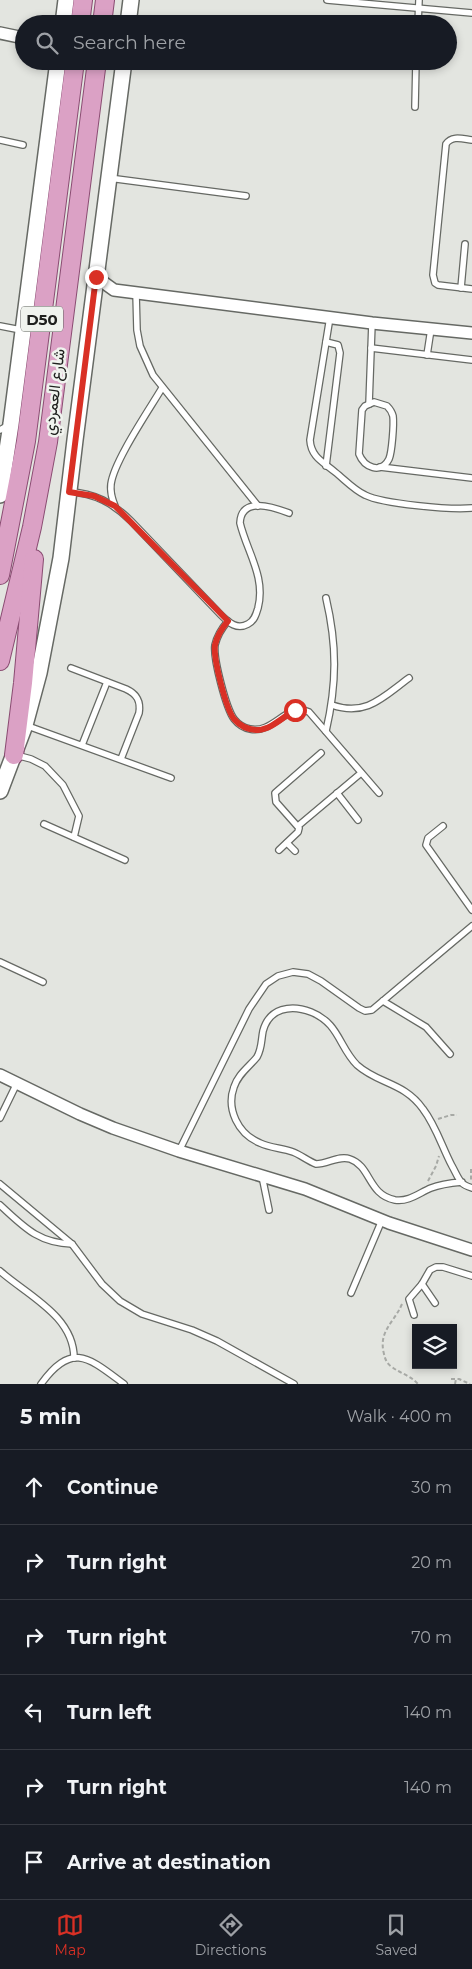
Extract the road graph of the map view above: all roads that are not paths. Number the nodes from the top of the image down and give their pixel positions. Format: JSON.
{"nodes":[{"id":1,"x":66,"y":0,"type":"edge"},
{"id":2,"x":82,"y":0,"type":"edge"},
{"id":3,"x":105,"y":0,"type":"edge"},
{"id":4,"x":131,"y":0,"type":"edge"},
{"id":5,"x":327,"y":0,"type":"edge"},
{"id":6,"x":419,"y":0,"type":"edge"},
{"id":7,"x":418,"y":8,"type":"junction"},
{"id":8,"x":472,"y":13,"type":"edge"},
{"id":9,"x":64,"y":15,"type":"edge"},
{"id":10,"x":81,"y":15,"type":"edge"},
{"id":11,"x":103,"y":15,"type":"edge"},
{"id":12,"x":129,"y":15,"type":"edge"},
{"id":13,"x":418,"y":15,"type":"edge"},
{"id":14,"x":0,"y":33,"type":"edge"},
{"id":15,"x":15,"y":36,"type":"edge"},
{"id":16,"x":57,"y":70,"type":"edge"},
{"id":17,"x":74,"y":70,"type":"edge"},
{"id":18,"x":96,"y":70,"type":"edge"},
{"id":19,"x":123,"y":70,"type":"edge"},
{"id":20,"x":416,"y":70,"type":"edge"},
{"id":21,"x":415,"y":107,"type":"dead end"},
{"id":22,"x":0,"y":140,"type":"edge"},
{"id":23,"x":472,"y":140,"type":"edge"},
{"id":24,"x":23,"y":145,"type":"dead end"},
{"id":25,"x":109,"y":178,"type":"junction"},
{"id":26,"x":246,"y":196,"type":"dead end"},
{"id":27,"x":466,"y":244,"type":"dead end"},
{"id":28,"x":96,"y":277,"type":"junction"},
{"id":29,"x":461,"y":288,"type":"junction"},
{"id":30,"x":472,"y":289,"type":"edge"},
{"id":31,"x":114,"y":290,"type":"junction"},
{"id":32,"x":136,"y":292,"type":"junction"},
{"id":33,"x":93,"y":302,"type":"junction"},
{"id":34,"x":330,"y":317,"type":"junction"},
{"id":35,"x":372,"y":322,"type":"junction"},
{"id":36,"x":0,"y":326,"type":"edge"},
{"id":37,"x":431,"y":329,"type":"junction"},
{"id":38,"x":23,"y":330,"type":"junction"},
{"id":39,"x":472,"y":333,"type":"edge"},
{"id":40,"x":326,"y":342,"type":"junction"},
{"id":41,"x":371,"y":348,"type":"junction"},
{"id":42,"x":427,"y":355,"type":"junction"},
{"id":43,"x":472,"y":360,"type":"edge"},
{"id":44,"x":162,"y":388,"type":"junction"},
{"id":45,"x":369,"y":404,"type":"junction"},
{"id":46,"x":6,"y":427,"type":"edge"},
{"id":47,"x":326,"y":466,"type":"junction"},
{"id":48,"x":380,"y":467,"type":"junction"},
{"id":49,"x":472,"y":478,"type":"edge"},
{"id":50,"x":69,"y":492,"type":"junction"},
{"id":51,"x":0,"y":494,"type":"edge"},
{"id":52,"x":115,"y":506,"type":"junction"},
{"id":53,"x":258,"y":506,"type":"junction"},
{"id":54,"x":472,"y":508,"type":"edge"},
{"id":55,"x":289,"y":513,"type":"dead end"},
{"id":56,"x":32,"y":527,"type":"junction"},
{"id":57,"x":0,"y":575,"type":"edge"},
{"id":58,"x":326,"y":598,"type":"dead end"},
{"id":59,"x":228,"y":621,"type":"junction"},
{"id":60,"x":0,"y":661,"type":"edge"},
{"id":61,"x":72,"y":668,"type":"dead end"},
{"id":62,"x":409,"y":678,"type":"dead end"},
{"id":63,"x":107,"y":682,"type":"junction"},
{"id":64,"x":332,"y":705,"type":"junction"},
{"id":65,"x":25,"y":724,"type":"junction"},
{"id":66,"x":326,"y":731,"type":"junction"},
{"id":67,"x":82,"y":745,"type":"junction"},
{"id":68,"x":321,"y":753,"type":"dead end"},
{"id":69,"x":14,"y":755,"type":"junction"},
{"id":70,"x":121,"y":759,"type":"junction"},
{"id":71,"x":361,"y":773,"type":"junction"},
{"id":72,"x":171,"y":778,"type":"dead end"},
{"id":73,"x":0,"y":791,"type":"edge"},
{"id":74,"x":337,"y":793,"type":"junction"},
{"id":75,"x":379,"y":793,"type":"dead end"},
{"id":76,"x":358,"y":820,"type":"dead end"},
{"id":77,"x":44,"y":824,"type":"dead end"},
{"id":78,"x":298,"y":826,"type":"junction"},
{"id":79,"x":443,"y":826,"type":"dead end"},
{"id":80,"x":74,"y":837,"type":"junction"},
{"id":81,"x":287,"y":843,"type":"junction"},
{"id":82,"x":279,"y":850,"type":"dead end"},
{"id":83,"x":295,"y":851,"type":"dead end"},
{"id":84,"x":125,"y":860,"type":"dead end"},
{"id":85,"x":472,"y":910,"type":"edge"},
{"id":86,"x":472,"y":926,"type":"edge"},
{"id":87,"x":0,"y":962,"type":"edge"},
{"id":88,"x":43,"y":982,"type":"dead end"},
{"id":89,"x":383,"y":1001,"type":"junction"},
{"id":90,"x":450,"y":1054,"type":"dead end"},
{"id":91,"x":0,"y":1075,"type":"edge"},
{"id":92,"x":17,"y":1083,"type":"junction"},
{"id":93,"x":0,"y":1118,"type":"edge"},
{"id":94,"x":179,"y":1152,"type":"junction"},
{"id":95,"x":262,"y":1176,"type":"junction"},
{"id":96,"x":462,"y":1182,"type":"junction"},
{"id":97,"x":0,"y":1184,"type":"edge"},
{"id":98,"x":470,"y":1187,"type":"edge"},
{"id":99,"x":0,"y":1205,"type":"edge"},
{"id":100,"x":269,"y":1210,"type":"dead end"},
{"id":101,"x":382,"y":1220,"type":"junction"},
{"id":102,"x":72,"y":1244,"type":"junction"},
{"id":103,"x":472,"y":1250,"type":"edge"},
{"id":104,"x":0,"y":1271,"type":"edge"},
{"id":105,"x":472,"y":1275,"type":"edge"},
{"id":106,"x":422,"y":1284,"type":"junction"},
{"id":107,"x":351,"y":1293,"type":"dead end"},
{"id":108,"x":435,"y":1303,"type":"dead end"},
{"id":109,"x":414,"y":1315,"type":"dead end"},
{"id":110,"x":74,"y":1358,"type":"junction"},
{"id":111,"x":41,"y":1384,"type":"edge"},
{"id":112,"x":124,"y":1384,"type":"edge"},
{"id":113,"x":294,"y":1384,"type":"edge"}],
"edges":[{"from":1,"to":9,"type":"street"},
{"from":2,"to":10,"type":"main road"},
{"from":3,"to":11,"type":"main road"},
{"from":4,"to":12,"type":"street"},
{"from":5,"to":7,"type":"lane"},
{"from":6,"to":7,"type":"lane"},
{"from":7,"to":8,"type":"lane"},
{"from":7,"to":13,"type":"lane"},
{"from":14,"to":15,"type":"street"},
{"from":16,"to":38,"type":"street"},
{"from":17,"to":57,"type":"main road","name":"شارع العمردي","number":"D50"},
{"from":18,"to":56,"type":"main road","name":"شارع العمردي","number":"D50"},
{"from":19,"to":25,"type":"street"},
{"from":20,"to":21,"type":"lane"},
{"from":22,"to":24,"type":"lane"},
{"from":23,"to":29,"type":"lane"},
{"from":25,"to":26,"type":"lane"},
{"from":25,"to":28,"type":"street"},
{"from":27,"to":29,"type":"lane"},
{"from":28,"to":31,"type":"street"},
{"from":28,"to":33,"type":"street"},
{"from":29,"to":30,"type":"lane"},
{"from":31,"to":32,"type":"street"},
{"from":31,"to":33,"type":"street"},
{"from":32,"to":34,"type":"street"},
{"from":32,"to":44,"type":"lane"},
{"from":33,"to":50,"type":"street"},
{"from":34,"to":35,"type":"street"},
{"from":34,"to":40,"type":"lane"},
{"from":35,"to":37,"type":"street"},
{"from":35,"to":41,"type":"lane"},
{"from":36,"to":38,"type":"lane"},
{"from":37,"to":39,"type":"street"},
{"from":37,"to":42,"type":"lane"},
{"from":38,"to":46,"type":"street"},
{"from":40,"to":47,"type":"lane"},
{"from":40,"to":47,"type":"lane"},
{"from":41,"to":42,"type":"lane"},
{"from":41,"to":45,"type":"lane"},
{"from":42,"to":43,"type":"lane"},
{"from":44,"to":52,"type":"lane"},
{"from":44,"to":53,"type":"lane"},
{"from":45,"to":48,"type":"lane"},
{"from":45,"to":48,"type":"lane"},
{"from":46,"to":51,"type":"street"},
{"from":47,"to":54,"type":"lane"},
{"from":48,"to":49,"type":"lane"},
{"from":50,"to":52,"type":"lane"},
{"from":50,"to":65,"type":"street"},
{"from":52,"to":59,"type":"lane"},
{"from":53,"to":55,"type":"lane"},
{"from":53,"to":59,"type":"lane"},
{"from":56,"to":60,"type":"main road","name":"شارع العمردي","number":"D50"},
{"from":56,"to":69,"type":"main road"},
{"from":58,"to":64,"type":"lane"},
{"from":59,"to":66,"type":"lane"},
{"from":61,"to":63,"type":"lane"},
{"from":62,"to":64,"type":"lane"},
{"from":63,"to":67,"type":"lane"},
{"from":63,"to":70,"type":"lane"},
{"from":64,"to":66,"type":"lane"},
{"from":65,"to":67,"type":"lane"},
{"from":65,"to":69,"type":"street"},
{"from":66,"to":71,"type":"lane"},
{"from":67,"to":70,"type":"lane"},
{"from":68,"to":78,"type":"lane"},
{"from":69,"to":73,"type":"street"},
{"from":69,"to":80,"type":"lane"},
{"from":70,"to":72,"type":"lane"},
{"from":71,"to":74,"type":"lane"},
{"from":71,"to":75,"type":"lane"},
{"from":74,"to":76,"type":"lane"},
{"from":74,"to":78,"type":"lane"},
{"from":77,"to":80,"type":"lane"},
{"from":78,"to":81,"type":"lane"},
{"from":79,"to":85,"type":"lane"},
{"from":80,"to":84,"type":"lane"},
{"from":81,"to":82,"type":"lane"},
{"from":81,"to":83,"type":"lane"},
{"from":86,"to":89,"type":"lane"},
{"from":87,"to":88,"type":"lane"},
{"from":89,"to":90,"type":"lane"},
{"from":89,"to":94,"type":"lane"},
{"from":91,"to":92,"type":"street"},
{"from":92,"to":93,"type":"lane"},
{"from":92,"to":94,"type":"street"},
{"from":94,"to":95,"type":"street"},
{"from":95,"to":100,"type":"lane"},
{"from":95,"to":101,"type":"street"},
{"from":96,"to":96,"type":"lane"},
{"from":96,"to":98,"type":"lane"},
{"from":97,"to":102,"type":"lane"},
{"from":99,"to":102,"type":"lane"},
{"from":101,"to":103,"type":"street"},
{"from":101,"to":107,"type":"lane"},
{"from":102,"to":113,"type":"lane"},
{"from":104,"to":110,"type":"lane"},
{"from":105,"to":106,"type":"lane"},
{"from":106,"to":108,"type":"lane"},
{"from":106,"to":109,"type":"lane"},
{"from":110,"to":111,"type":"lane"},
{"from":110,"to":112,"type":"lane"}]}
